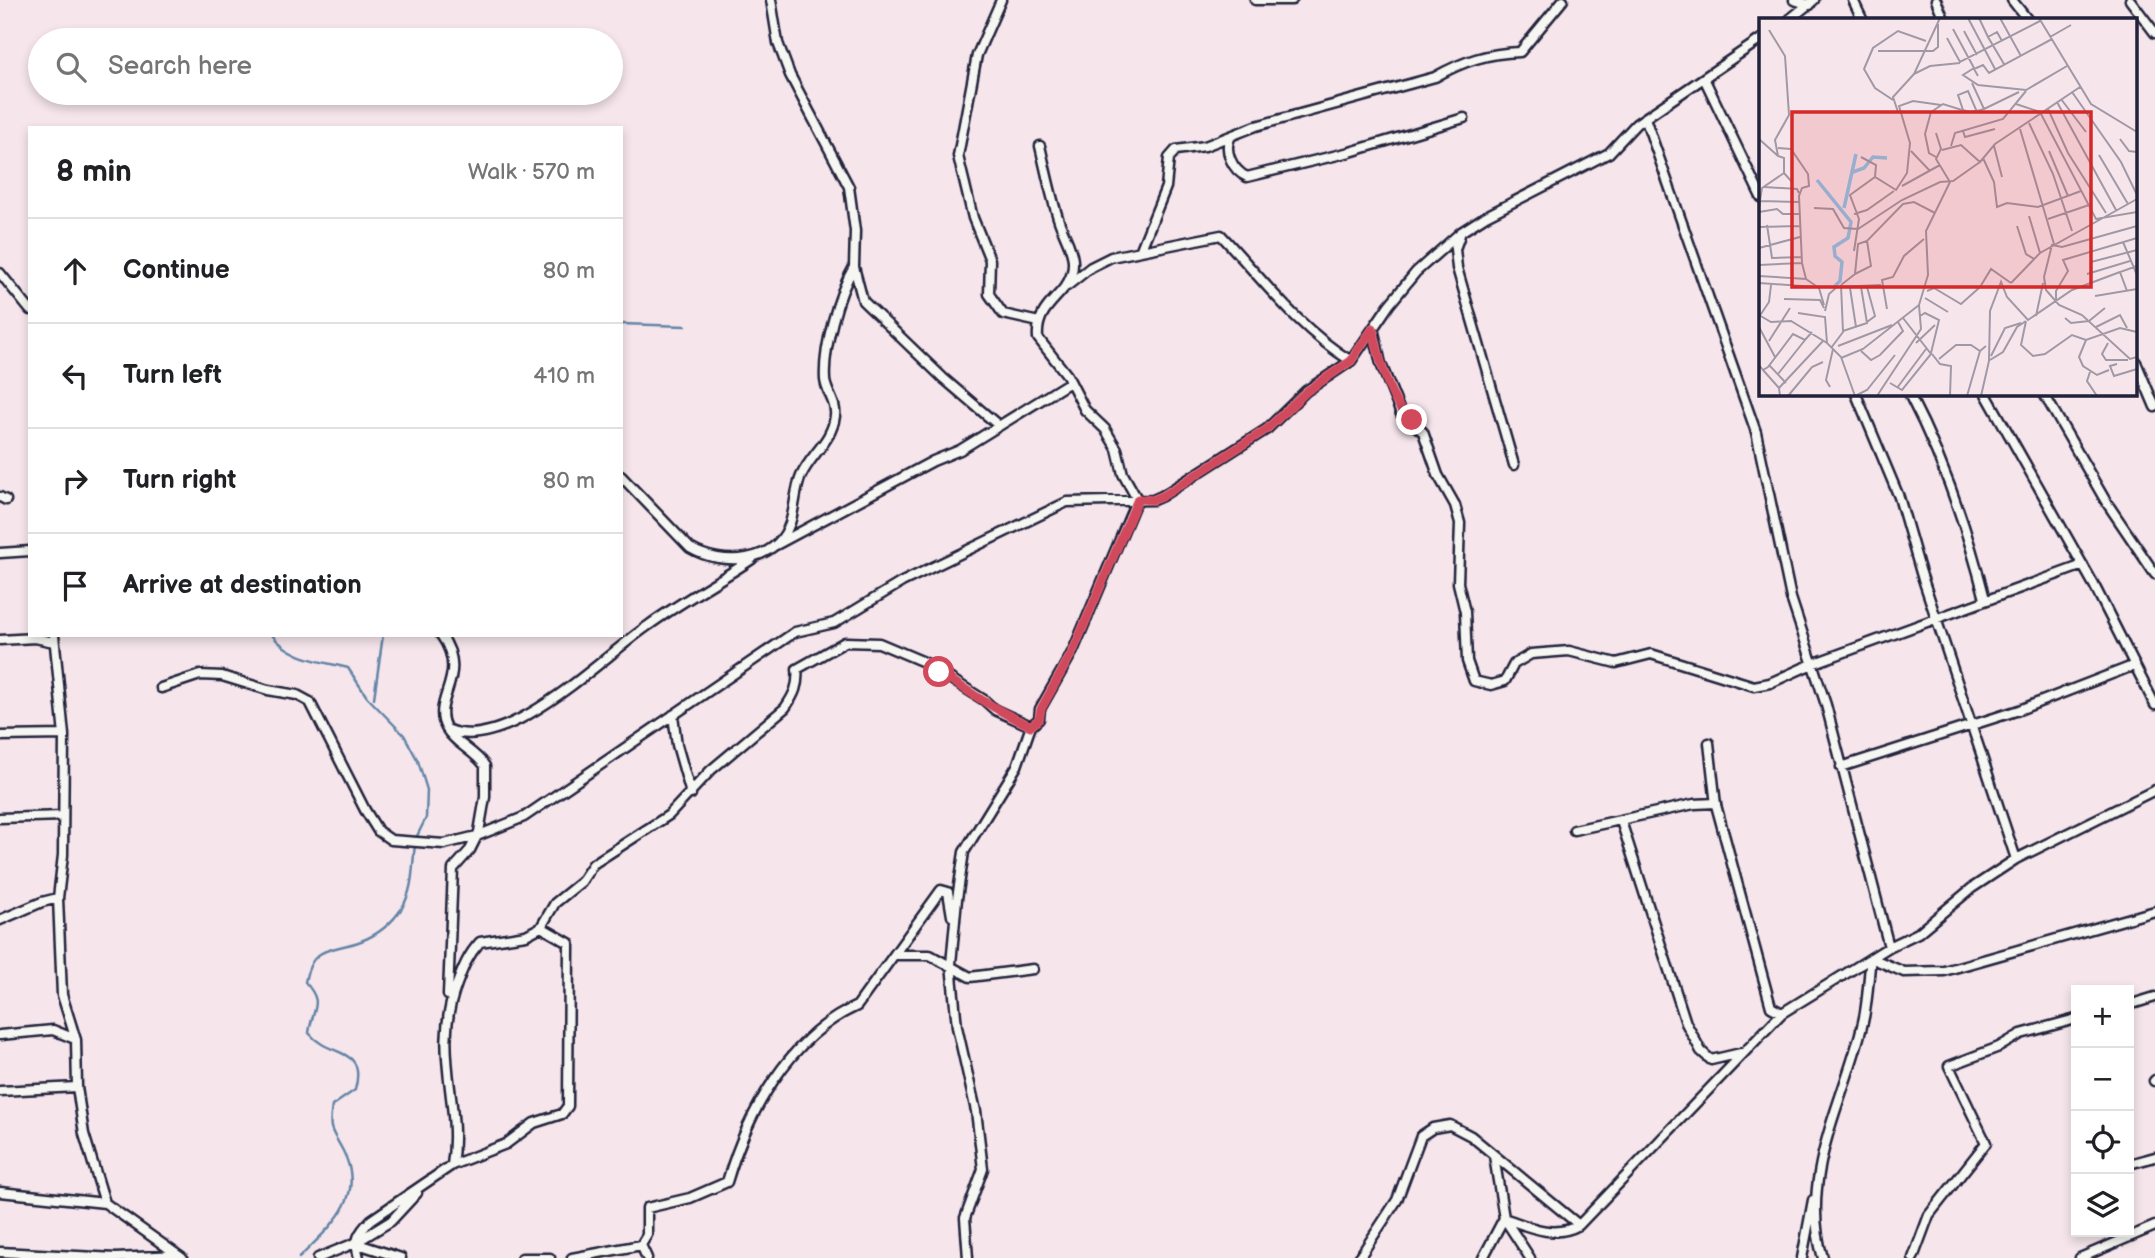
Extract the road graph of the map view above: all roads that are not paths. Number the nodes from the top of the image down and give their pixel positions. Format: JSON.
{"nodes":[{"id":1,"x":771,"y":0,"type":"edge"},
{"id":2,"x":1001,"y":0,"type":"edge"},
{"id":3,"x":1255,"y":0,"type":"edge"},
{"id":4,"x":1292,"y":0,"type":"edge"},
{"id":5,"x":1563,"y":0,"type":"edge"},
{"id":6,"x":1794,"y":0,"type":"edge"},
{"id":7,"x":1853,"y":0,"type":"edge"},
{"id":8,"x":1936,"y":0,"type":"edge"},
{"id":9,"x":2012,"y":0,"type":"edge"},
{"id":10,"x":2130,"y":0,"type":"edge"},
{"id":11,"x":1812,"y":2,"type":"edge"},
{"id":12,"x":1794,"y":18,"type":"edge"},
{"id":13,"x":1862,"y":18,"type":"edge"},
{"id":14,"x":1944,"y":18,"type":"edge"},
{"id":15,"x":2026,"y":18,"type":"edge"},
{"id":16,"x":2155,"y":33,"type":"edge"},
{"id":17,"x":1759,"y":41,"type":"edge"},
{"id":18,"x":1704,"y":78,"type":"junction"},
{"id":19,"x":1464,"y":118,"type":"dead end"},
{"id":20,"x":1645,"y":118,"type":"junction"},
{"id":21,"x":1231,"y":136,"type":"junction"},
{"id":22,"x":1040,"y":146,"type":"dead end"},
{"id":23,"x":1759,"y":193,"type":"edge"},
{"id":24,"x":1461,"y":232,"type":"junction"},
{"id":25,"x":1141,"y":249,"type":"junction"},
{"id":26,"x":854,"y":267,"type":"junction"},
{"id":27,"x":0,"y":273,"type":"edge"},
{"id":28,"x":1067,"y":287,"type":"junction"},
{"id":29,"x":28,"y":308,"type":"edge"},
{"id":30,"x":1039,"y":322,"type":"junction"},
{"id":31,"x":1373,"y":328,"type":"junction"},
{"id":32,"x":1351,"y":361,"type":"junction"},
{"id":33,"x":2138,"y":367,"type":"edge"},
{"id":34,"x":1070,"y":382,"type":"junction"},
{"id":35,"x":1857,"y":396,"type":"edge"},
{"id":36,"x":1910,"y":396,"type":"edge"},
{"id":37,"x":1987,"y":396,"type":"edge"},
{"id":38,"x":2045,"y":396,"type":"edge"},
{"id":39,"x":2155,"y":407,"type":"edge"},
{"id":40,"x":998,"y":425,"type":"junction"},
{"id":41,"x":1514,"y":465,"type":"dead end"},
{"id":42,"x":623,"y":477,"type":"edge"},
{"id":43,"x":1138,"y":499,"type":"junction"},
{"id":44,"x":771,"y":547,"type":"junction"},
{"id":45,"x":28,"y":551,"type":"edge"},
{"id":46,"x":0,"y":553,"type":"edge"},
{"id":47,"x":752,"y":559,"type":"junction"},
{"id":48,"x":2082,"y":565,"type":"junction"},
{"id":49,"x":2155,"y":574,"type":"edge"},
{"id":50,"x":1985,"y":599,"type":"junction"},
{"id":51,"x":1936,"y":620,"type":"junction"},
{"id":52,"x":442,"y":637,"type":"edge"},
{"id":53,"x":54,"y":639,"type":"edge"},
{"id":54,"x":0,"y":640,"type":"edge"},
{"id":55,"x":1812,"y":664,"type":"junction"},
{"id":56,"x":2135,"y":664,"type":"junction"},
{"id":57,"x":161,"y":688,"type":"dead end"},
{"id":58,"x":2155,"y":705,"type":"edge"},
{"id":59,"x":673,"y":715,"type":"junction"},
{"id":60,"x":1970,"y":724,"type":"junction"},
{"id":61,"x":1031,"y":726,"type":"junction"},
{"id":62,"x":446,"y":729,"type":"junction"},
{"id":63,"x":64,"y":734,"type":"junction"},
{"id":64,"x":0,"y":736,"type":"edge"},
{"id":65,"x":1709,"y":743,"type":"dead end"},
{"id":66,"x":1841,"y":767,"type":"junction"},
{"id":67,"x":2155,"y":790,"type":"edge"},
{"id":68,"x":691,"y":794,"type":"junction"},
{"id":69,"x":1716,"y":803,"type":"junction"},
{"id":70,"x":62,"y":816,"type":"junction"},
{"id":71,"x":0,"y":818,"type":"edge"},
{"id":72,"x":1621,"y":821,"type":"junction"},
{"id":73,"x":1574,"y":830,"type":"dead end"},
{"id":74,"x":477,"y":836,"type":"junction"},
{"id":75,"x":2016,"y":859,"type":"junction"},
{"id":76,"x":58,"y":898,"type":"junction"},
{"id":77,"x":2155,"y":911,"type":"edge"},
{"id":78,"x":0,"y":920,"type":"edge"},
{"id":79,"x":954,"y":926,"type":"junction"},
{"id":80,"x":541,"y":927,"type":"junction"},
{"id":81,"x":1889,"y":947,"type":"junction"},
{"id":82,"x":896,"y":955,"type":"junction"},
{"id":83,"x":1871,"y":958,"type":"junction"},
{"id":84,"x":951,"y":964,"type":"junction"},
{"id":85,"x":1033,"y":969,"type":"dead end"},
{"id":86,"x":2155,"y":997,"type":"edge"},
{"id":87,"x":451,"y":1001,"type":"junction"},
{"id":88,"x":2134,"y":1003,"type":"edge"},
{"id":89,"x":1782,"y":1013,"type":"junction"},
{"id":90,"x":2071,"y":1020,"type":"edge"},
{"id":91,"x":0,"y":1035,"type":"edge"},
{"id":92,"x":76,"y":1040,"type":"junction"},
{"id":93,"x":1744,"y":1051,"type":"junction"},
{"id":94,"x":77,"y":1087,"type":"junction"},
{"id":95,"x":0,"y":1091,"type":"edge"},
{"id":96,"x":1494,"y":1156,"type":"junction"},
{"id":97,"x":2155,"y":1157,"type":"edge"},
{"id":98,"x":2134,"y":1163,"type":"edge"},
{"id":99,"x":452,"y":1164,"type":"junction"},
{"id":100,"x":1816,"y":1186,"type":"junction"},
{"id":101,"x":419,"y":1190,"type":"junction"},
{"id":102,"x":0,"y":1192,"type":"edge"},
{"id":103,"x":105,"y":1203,"type":"junction"},
{"id":104,"x":1504,"y":1218,"type":"junction"},
{"id":105,"x":1579,"y":1225,"type":"junction"},
{"id":106,"x":2155,"y":1226,"type":"edge"},
{"id":107,"x":355,"y":1243,"type":"junction"},
{"id":108,"x":641,"y":1245,"type":"junction"},
{"id":109,"x":0,"y":1252,"type":"edge"},
{"id":110,"x":179,"y":1256,"type":"edge"},
{"id":111,"x":318,"y":1258,"type":"edge"},
{"id":112,"x":359,"y":1258,"type":"edge"},
{"id":113,"x":401,"y":1258,"type":"edge"},
{"id":114,"x":522,"y":1258,"type":"edge"},
{"id":115,"x":540,"y":1258,"type":"edge"},
{"id":116,"x":550,"y":1258,"type":"edge"},
{"id":117,"x":572,"y":1258,"type":"edge"},
{"id":118,"x":647,"y":1258,"type":"edge"},
{"id":119,"x":968,"y":1258,"type":"edge"},
{"id":120,"x":1359,"y":1258,"type":"edge"},
{"id":121,"x":1483,"y":1258,"type":"edge"},
{"id":122,"x":1530,"y":1258,"type":"edge"},
{"id":123,"x":1802,"y":1258,"type":"edge"},
{"id":124,"x":1824,"y":1258,"type":"edge"},
{"id":125,"x":1913,"y":1258,"type":"edge"},
{"id":126,"x":2080,"y":1258,"type":"edge"}],
"edges":[{"from":1,"to":26,"type":"street"},
{"from":2,"to":30,"type":"street"},
{"from":3,"to":4,"type":"street"},
{"from":5,"to":21,"type":"street"},
{"from":6,"to":11,"type":"street"},
{"from":7,"to":13,"type":"street"},
{"from":8,"to":14,"type":"street"},
{"from":9,"to":15,"type":"street"},
{"from":10,"to":16,"type":"street"},
{"from":11,"to":12,"type":"street"},
{"from":17,"to":18,"type":"street"},
{"from":18,"to":20,"type":"street"},
{"from":18,"to":23,"type":"street"},
{"from":19,"to":21,"type":"street"},
{"from":20,"to":24,"type":"street"},
{"from":20,"to":55,"type":"street"},
{"from":21,"to":25,"type":"street"},
{"from":22,"to":28,"type":"street"},
{"from":24,"to":31,"type":"street"},
{"from":24,"to":41,"type":"street"},
{"from":25,"to":28,"type":"street"},
{"from":25,"to":32,"type":"street"},
{"from":26,"to":40,"type":"street"},
{"from":26,"to":44,"type":"street"},
{"from":27,"to":29,"type":"street"},
{"from":28,"to":30,"type":"street"},
{"from":30,"to":34,"type":"street"},
{"from":31,"to":32,"type":"street"},
{"from":31,"to":55,"type":"street"},
{"from":32,"to":43,"type":"street"},
{"from":33,"to":39,"type":"street"},
{"from":34,"to":40,"type":"street"},
{"from":34,"to":43,"type":"street"},
{"from":35,"to":51,"type":"street"},
{"from":36,"to":50,"type":"street"},
{"from":37,"to":48,"type":"street"},
{"from":38,"to":49,"type":"street"},
{"from":40,"to":44,"type":"street"},
{"from":42,"to":47,"type":"street"},
{"from":43,"to":59,"type":"street"},
{"from":43,"to":61,"type":"street"},
{"from":44,"to":47,"type":"street"},
{"from":45,"to":46,"type":"street"},
{"from":47,"to":62,"type":"street"},
{"from":48,"to":50,"type":"street"},
{"from":48,"to":56,"type":"street"},
{"from":50,"to":51,"type":"street"},
{"from":51,"to":55,"type":"street"},
{"from":51,"to":60,"type":"street"},
{"from":52,"to":62,"type":"street"},
{"from":53,"to":54,"type":"street"},
{"from":53,"to":63,"type":"street"},
{"from":55,"to":66,"type":"street"},
{"from":56,"to":58,"type":"street"},
{"from":56,"to":60,"type":"street"},
{"from":57,"to":74,"type":"street"},
{"from":59,"to":68,"type":"street"},
{"from":59,"to":74,"type":"street"},
{"from":60,"to":66,"type":"street"},
{"from":60,"to":75,"type":"street"},
{"from":61,"to":68,"type":"street"},
{"from":61,"to":79,"type":"street"},
{"from":62,"to":74,"type":"street"},
{"from":63,"to":64,"type":"street"},
{"from":63,"to":70,"type":"street"},
{"from":65,"to":69,"type":"street"},
{"from":66,"to":81,"type":"street"},
{"from":67,"to":75,"type":"street"},
{"from":68,"to":80,"type":"street"},
{"from":69,"to":72,"type":"street"},
{"from":69,"to":89,"type":"street"},
{"from":70,"to":71,"type":"street"},
{"from":70,"to":76,"type":"street"},
{"from":72,"to":73,"type":"street"},
{"from":72,"to":93,"type":"street"},
{"from":74,"to":87,"type":"street"},
{"from":75,"to":81,"type":"street"},
{"from":76,"to":78,"type":"street"},
{"from":76,"to":92,"type":"street"},
{"from":77,"to":83,"type":"street"},
{"from":79,"to":82,"type":"street"},
{"from":79,"to":84,"type":"street"},
{"from":80,"to":87,"type":"street"},
{"from":80,"to":99,"type":"street"},
{"from":81,"to":83,"type":"street"},
{"from":82,"to":84,"type":"street"},
{"from":82,"to":108,"type":"street"},
{"from":83,"to":89,"type":"street"},
{"from":83,"to":100,"type":"street"},
{"from":84,"to":85,"type":"street"},
{"from":84,"to":119,"type":"street"},
{"from":86,"to":88,"type":"street"},
{"from":87,"to":99,"type":"street"},
{"from":89,"to":93,"type":"street"},
{"from":90,"to":125,"type":"street"},
{"from":91,"to":92,"type":"street"},
{"from":92,"to":94,"type":"street"},
{"from":93,"to":105,"type":"street"},
{"from":94,"to":95,"type":"street"},
{"from":94,"to":103,"type":"street"},
{"from":96,"to":104,"type":"street"},
{"from":96,"to":105,"type":"street"},
{"from":96,"to":120,"type":"street"},
{"from":97,"to":98,"type":"street"},
{"from":99,"to":101,"type":"street"},
{"from":100,"to":123,"type":"street"},
{"from":100,"to":124,"type":"street"},
{"from":101,"to":107,"type":"street"},
{"from":101,"to":107,"type":"street"},
{"from":102,"to":103,"type":"street"},
{"from":103,"to":110,"type":"street"},
{"from":104,"to":105,"type":"street"},
{"from":104,"to":121,"type":"street"},
{"from":104,"to":122,"type":"street"},
{"from":106,"to":126,"type":"street"},
{"from":107,"to":111,"type":"street"},
{"from":107,"to":112,"type":"street"},
{"from":107,"to":113,"type":"street"},
{"from":108,"to":117,"type":"street"},
{"from":108,"to":118,"type":"street"},
{"from":109,"to":110,"type":"street"},
{"from":114,"to":115,"type":"street"},
{"from":115,"to":116,"type":"street"}]}
